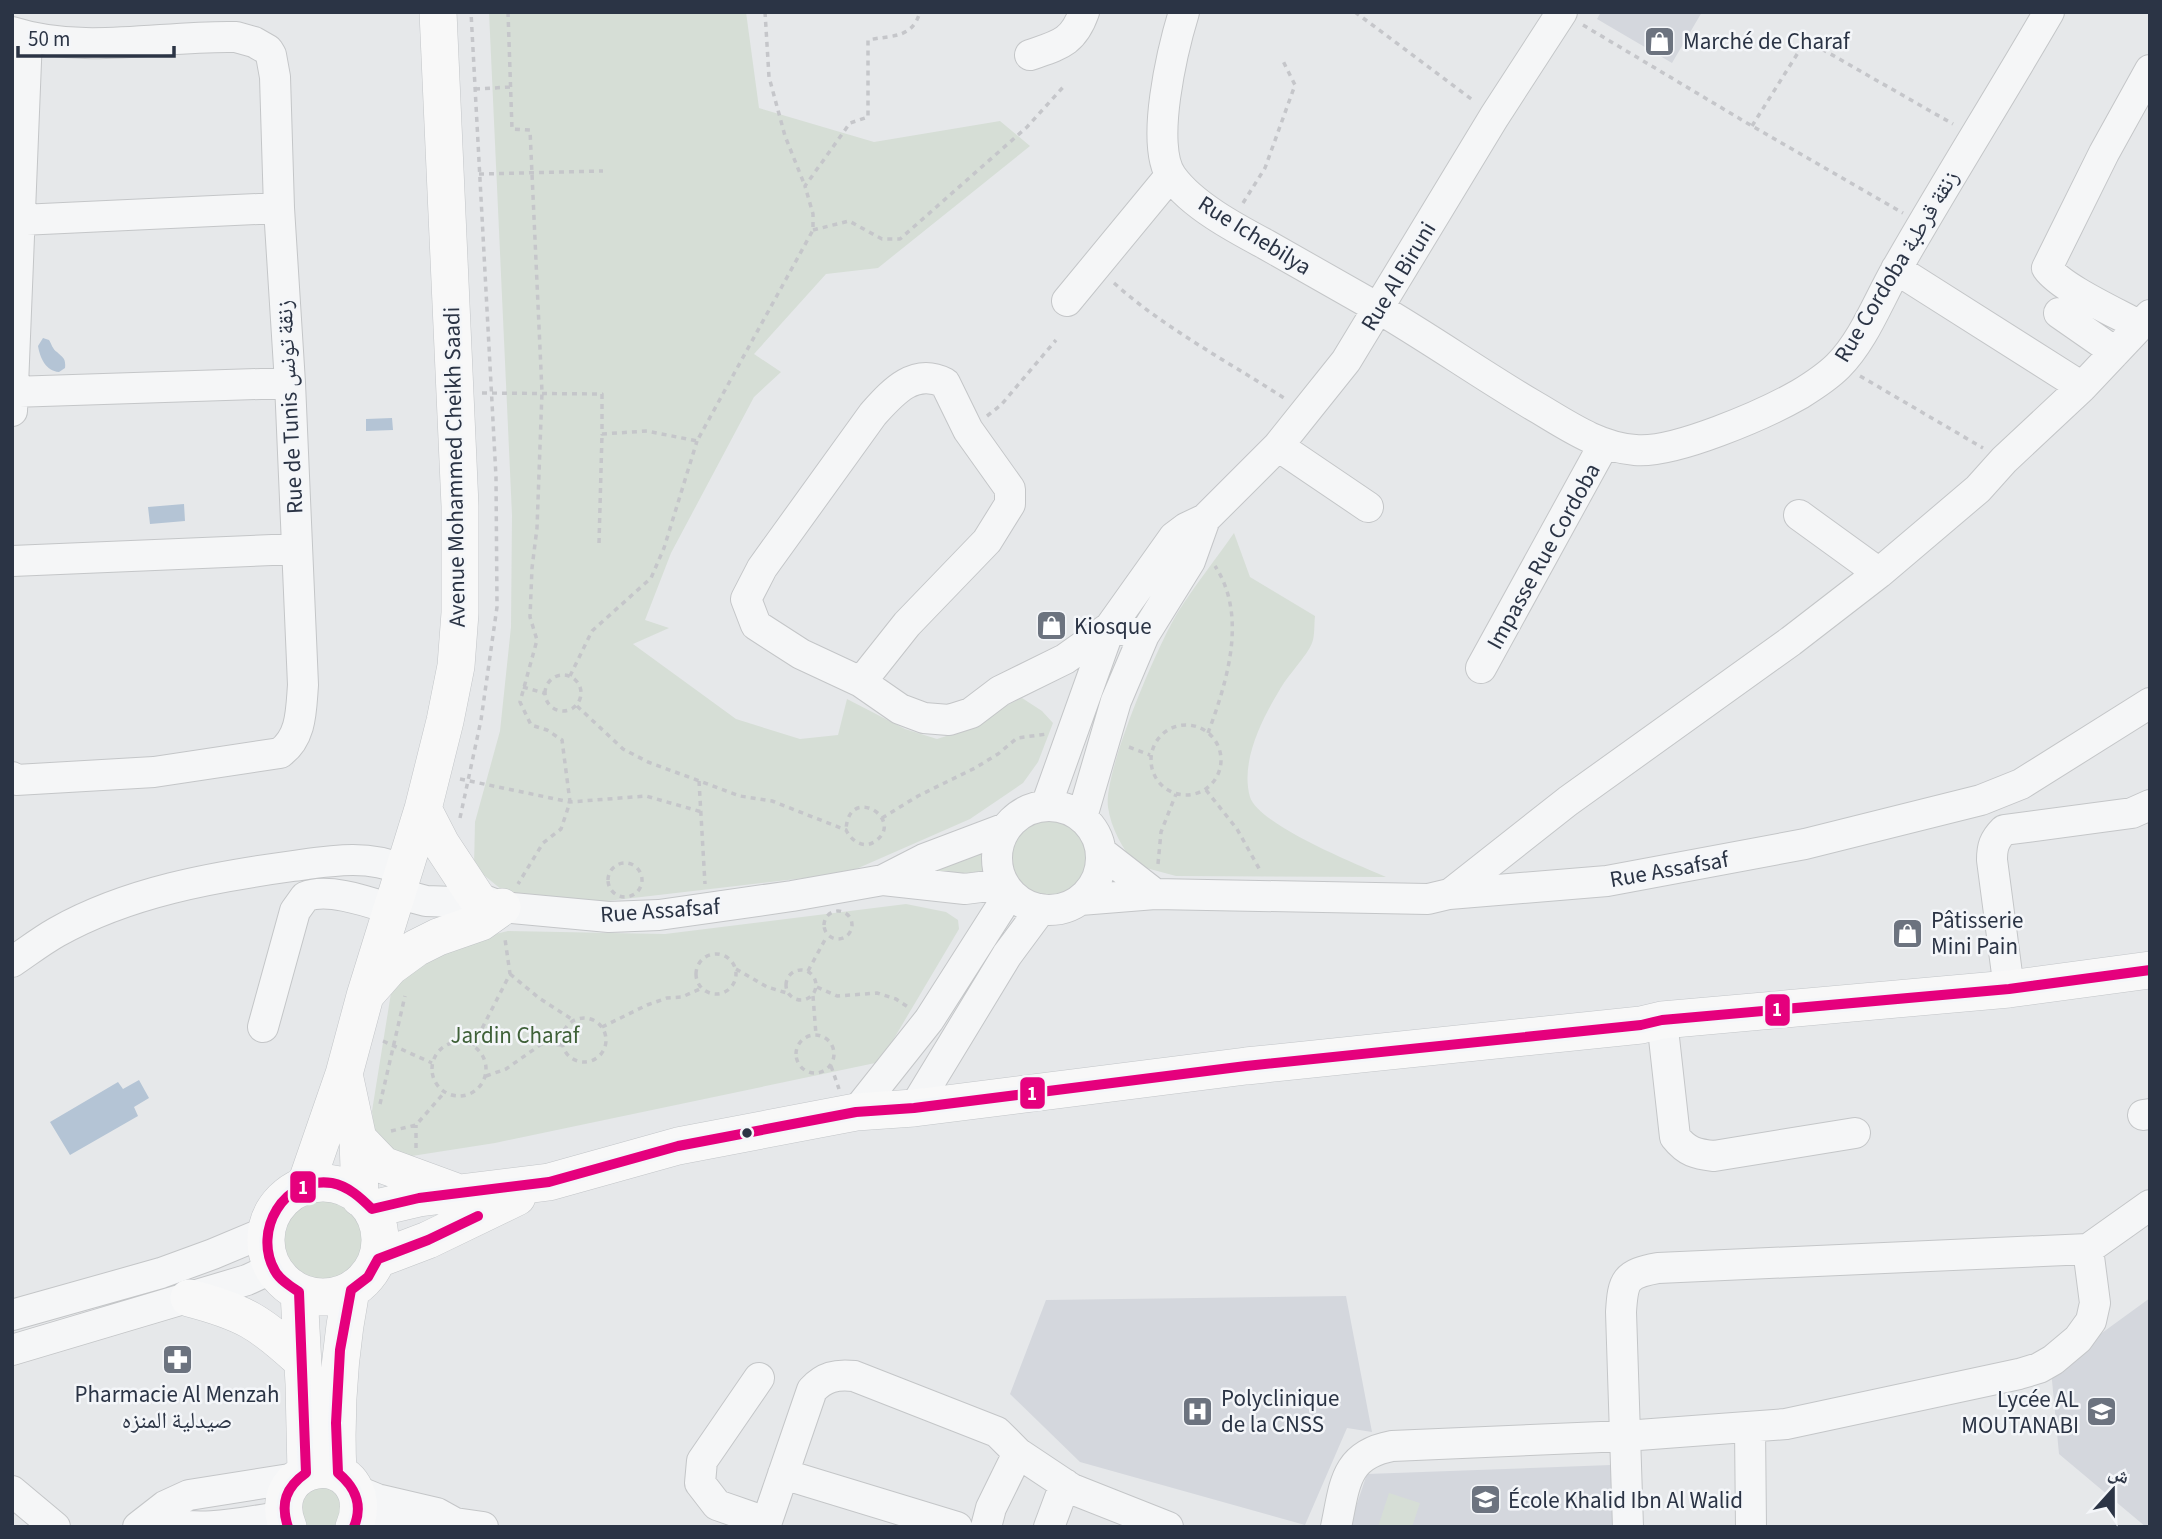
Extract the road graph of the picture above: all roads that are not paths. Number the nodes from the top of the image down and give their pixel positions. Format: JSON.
{"nodes":[{"id":1,"x":438,"y":12,"type":"edge"},
{"id":2,"x":1084,"y":12,"type":"edge"},
{"id":3,"x":1184,"y":12,"type":"edge"},
{"id":4,"x":1562,"y":12,"type":"edge"},
{"id":5,"x":2049,"y":12,"type":"edge"},
{"id":6,"x":20,"y":35,"type":"edge"},
{"id":7,"x":1030,"y":55,"type":"dead end"},
{"id":8,"x":2147,"y":82,"type":"edge"},
{"id":9,"x":1170,"y":176,"type":"junction"},
{"id":10,"x":279,"y":208,"type":"junction"},
{"id":11,"x":21,"y":220,"type":"junction"},
{"id":12,"x":1896,"y":269,"type":"junction"},
{"id":13,"x":1067,"y":301,"type":"dead end"},
{"id":14,"x":1379,"y":309,"type":"junction"},
{"id":15,"x":2059,"y":313,"type":"dead end"},
{"id":16,"x":2145,"y":320,"type":"edge"},
{"id":17,"x":2115,"y":352,"type":"junction"},
{"id":18,"x":290,"y":383,"type":"junction"},
{"id":19,"x":2082,"y":387,"type":"junction"},
{"id":20,"x":13,"y":399,"type":"edge"},
{"id":21,"x":1604,"y":444,"type":"junction"},
{"id":22,"x":1279,"y":446,"type":"junction"},
{"id":23,"x":1368,"y":507,"type":"dead end"},
{"id":24,"x":1799,"y":515,"type":"dead end"},
{"id":25,"x":1202,"y":530,"type":"junction"},
{"id":26,"x":296,"y":549,"type":"junction"},
{"id":27,"x":12,"y":561,"type":"edge"},
{"id":28,"x":1879,"y":573,"type":"junction"},
{"id":29,"x":1110,"y":627,"type":"junction"},
{"id":30,"x":1144,"y":635,"type":"junction"},
{"id":31,"x":1481,"y":668,"type":"dead end"},
{"id":32,"x":861,"y":682,"type":"junction"},
{"id":33,"x":2150,"y":703,"type":"edge"},
{"id":34,"x":14,"y":779,"type":"edge"},
{"id":35,"x":2150,"y":805,"type":"edge"},
{"id":36,"x":1046,"y":806,"type":"junction"},
{"id":37,"x":423,"y":809,"type":"junction"},
{"id":38,"x":1082,"y":817,"type":"junction"},
{"id":39,"x":1006,"y":828,"type":"junction"},
{"id":40,"x":1101,"y":852,"type":"junction"},
{"id":41,"x":883,"y":880,"type":"junction"},
{"id":42,"x":1007,"y":889,"type":"junction"},
{"id":43,"x":397,"y":891,"type":"junction"},
{"id":44,"x":1155,"y":894,"type":"junction"},
{"id":45,"x":1449,"y":894,"type":"junction"},
{"id":46,"x":1080,"y":900,"type":"junction"},
{"id":47,"x":489,"y":902,"type":"junction"},
{"id":48,"x":1041,"y":909,"type":"junction"},
{"id":49,"x":12,"y":962,"type":"edge"},
{"id":50,"x":2150,"y":970,"type":"edge"},
{"id":51,"x":2009,"y":989,"type":"junction"},
{"id":52,"x":361,"y":1013,"type":"junction"},
{"id":53,"x":1662,"y":1020,"type":"junction"},
{"id":54,"x":263,"y":1027,"type":"dead end"},
{"id":55,"x":344,"y":1074,"type":"junction"},
{"id":56,"x":914,"y":1108,"type":"junction"},
{"id":57,"x":856,"y":1112,"type":"junction"},
{"id":58,"x":1855,"y":1133,"type":"dead end"},
{"id":59,"x":358,"y":1139,"type":"junction"},
{"id":60,"x":549,"y":1182,"type":"junction"},
{"id":61,"x":306,"y":1184,"type":"junction"},
{"id":62,"x":462,"y":1194,"type":"junction"},
{"id":63,"x":366,"y":1203,"type":"junction"},
{"id":64,"x":2150,"y":1205,"type":"edge"},
{"id":65,"x":268,"y":1231,"type":"junction"},
{"id":66,"x":2088,"y":1249,"type":"junction"},
{"id":67,"x":378,"y":1259,"type":"junction"},
{"id":68,"x":286,"y":1280,"type":"junction"},
{"id":69,"x":351,"y":1290,"type":"junction"},
{"id":70,"x":189,"y":1298,"type":"junction"},
{"id":71,"x":12,"y":1315,"type":"edge"},
{"id":72,"x":12,"y":1350,"type":"edge"},
{"id":73,"x":301,"y":1360,"type":"junction"},
{"id":74,"x":759,"y":1378,"type":"dead end"},
{"id":75,"x":1750,"y":1428,"type":"junction"},
{"id":76,"x":1625,"y":1436,"type":"junction"},
{"id":77,"x":1018,"y":1453,"type":"junction"},
{"id":78,"x":783,"y":1474,"type":"junction"},
{"id":79,"x":1065,"y":1484,"type":"junction"},
{"id":80,"x":12,"y":1491,"type":"edge"},
{"id":81,"x":334,"y":1493,"type":"edge"},
{"id":82,"x":285,"y":1521,"type":"edge"},
{"id":83,"x":145,"y":1522,"type":"edge"},
{"id":84,"x":765,"y":1524,"type":"edge"},
{"id":85,"x":458,"y":1525,"type":"edge"},
{"id":86,"x":55,"y":1527,"type":"edge"},
{"id":87,"x":407,"y":1527,"type":"edge"},
{"id":88,"x":957,"y":1527,"type":"edge"},
{"id":89,"x":986,"y":1527,"type":"edge"},
{"id":90,"x":1049,"y":1527,"type":"edge"},
{"id":91,"x":1168,"y":1527,"type":"edge"},
{"id":92,"x":1336,"y":1527,"type":"edge"},
{"id":93,"x":1628,"y":1527,"type":"edge"},
{"id":94,"x":1751,"y":1527,"type":"edge"}],
"edges":[{"from":1,"to":37,"type":"main road","name":"Avenue Mohammed Cheikh Saadi"},
{"from":2,"to":7,"type":"street"},
{"from":3,"to":9,"type":"street"},
{"from":4,"to":14,"type":"street","name":"Rue Al Biruni"},
{"from":5,"to":12,"type":"street","name":"Rue Cordoba زنقة قرطبة"},
{"from":6,"to":10,"type":"street","name":"Rue de Tunis زنقة تونس"},
{"from":6,"to":11,"type":"street"},
{"from":8,"to":16,"type":"street"},
{"from":9,"to":13,"type":"street"},
{"from":9,"to":14,"type":"street","name":"Rue Ichebilya"},
{"from":10,"to":11,"type":"street"},
{"from":10,"to":18,"type":"street","name":"Rue de Tunis زنقة تونس"},
{"from":11,"to":20,"type":"street"},
{"from":12,"to":19,"type":"street"},
{"from":12,"to":21,"type":"street","name":"Rue Cordoba زنقة قرطبة"},
{"from":14,"to":21,"type":"street","name":"Rue Cordoba زنقة قرطبة"},
{"from":14,"to":22,"type":"street","name":"Rue Al Biruni"},
{"from":15,"to":17,"type":"street"},
{"from":16,"to":17,"type":"street"},
{"from":17,"to":19,"type":"street"},
{"from":18,"to":20,"type":"street"},
{"from":18,"to":26,"type":"street","name":"Rue de Tunis زنقة تونس"},
{"from":19,"to":28,"type":"street"},
{"from":21,"to":31,"type":"street","name":"Impasse Rue Cordoba"},
{"from":22,"to":23,"type":"street"},
{"from":22,"to":25,"type":"street","name":"Rue Al Biruni"},
{"from":24,"to":28,"type":"street"},
{"from":25,"to":29,"type":"street"},
{"from":25,"to":30,"type":"street"},
{"from":26,"to":27,"type":"street"},
{"from":26,"to":34,"type":"street","name":"Rue de Tunis زنقة تونس"},
{"from":28,"to":45,"type":"street"},
{"from":29,"to":30,"type":"street"},
{"from":29,"to":32,"type":"street"},
{"from":29,"to":36,"type":"street"},
{"from":30,"to":38,"type":"street"},
{"from":32,"to":32,"type":"street"},
{"from":33,"to":45,"type":"street","name":"Rue Assafsaf"},
{"from":35,"to":51,"type":"street"},
{"from":36,"to":38,"type":"street"},
{"from":36,"to":39,"type":"street"},
{"from":37,"to":43,"type":"main road","name":"Avenue Mohammed Cheikh Saadi"},
{"from":37,"to":47,"type":"main road"},
{"from":38,"to":40,"type":"street"},
{"from":39,"to":41,"type":"street","name":"Rue Assafsaf"},
{"from":39,"to":42,"type":"street"},
{"from":40,"to":44,"type":"street"},
{"from":40,"to":46,"type":"street"},
{"from":41,"to":42,"type":"street","name":"Rue Assafsaf"},
{"from":41,"to":47,"type":"street","name":"Rue Assafsaf"},
{"from":42,"to":48,"type":"street"},
{"from":42,"to":57,"type":"street"},
{"from":43,"to":47,"type":"street","name":"Rue Assafsaf"},
{"from":43,"to":49,"type":"street"},
{"from":43,"to":52,"type":"main road","name":"Avenue Mohammed Cheikh Saadi"},
{"from":43,"to":54,"type":"street"},
{"from":44,"to":45,"type":"street","name":"Rue Assafsaf"},
{"from":44,"to":46,"type":"street","name":"Rue Assafsaf"},
{"from":46,"to":48,"type":"street"},
{"from":47,"to":52,"type":"main road"},
{"from":48,"to":56,"type":"street"},
{"from":50,"to":51,"type":"main road"},
{"from":51,"to":53,"type":"main road"},
{"from":52,"to":55,"type":"main road","name":"Avenue Mohammed Cheikh Saadi"},
{"from":53,"to":56,"type":"main road"},
{"from":53,"to":58,"type":"street"},
{"from":55,"to":59,"type":"main road","name":"Avenue Mohammed Cheikh Saadi"},
{"from":55,"to":61,"type":"main road","name":"Avenue Mohammed Cheikh Saadi"},
{"from":56,"to":57,"type":"main road"},
{"from":57,"to":60,"type":"main road"},
{"from":59,"to":62,"type":"main road"},
{"from":59,"to":63,"type":"main road","name":"Avenue Mohammed Cheikh Saadi"},
{"from":60,"to":62,"type":"main road"},
{"from":60,"to":67,"type":"main road"},
{"from":61,"to":63,"type":"main road"},
{"from":61,"to":65,"type":"main road"},
{"from":62,"to":63,"type":"main road"},
{"from":63,"to":67,"type":"main road"},
{"from":64,"to":66,"type":"street"},
{"from":65,"to":68,"type":"main road"},
{"from":65,"to":71,"type":"street"},
{"from":66,"to":75,"type":"street"},
{"from":66,"to":76,"type":"street"},
{"from":67,"to":69,"type":"main road"},
{"from":68,"to":69,"type":"main road"},
{"from":68,"to":70,"type":"street"},
{"from":68,"to":73,"type":"main road"},
{"from":69,"to":81,"type":"main road"},
{"from":70,"to":72,"type":"street"},
{"from":70,"to":73,"type":"main road"},
{"from":73,"to":81,"type":"main road"},
{"from":74,"to":84,"type":"street"},
{"from":75,"to":76,"type":"street"},
{"from":75,"to":94,"type":"street"},
{"from":76,"to":92,"type":"street"},
{"from":76,"to":93,"type":"street"},
{"from":77,"to":78,"type":"street"},
{"from":77,"to":79,"type":"street"},
{"from":77,"to":89,"type":"street"},
{"from":78,"to":84,"type":"street"},
{"from":78,"to":88,"type":"street"},
{"from":79,"to":90,"type":"street"},
{"from":79,"to":91,"type":"street"},
{"from":80,"to":86,"type":"street"},
{"from":81,"to":82,"type":"main road"},
{"from":81,"to":83,"type":"street"},
{"from":81,"to":85,"type":"street"},
{"from":81,"to":87,"type":"street"},
{"from":82,"to":83,"type":"street"}]}
